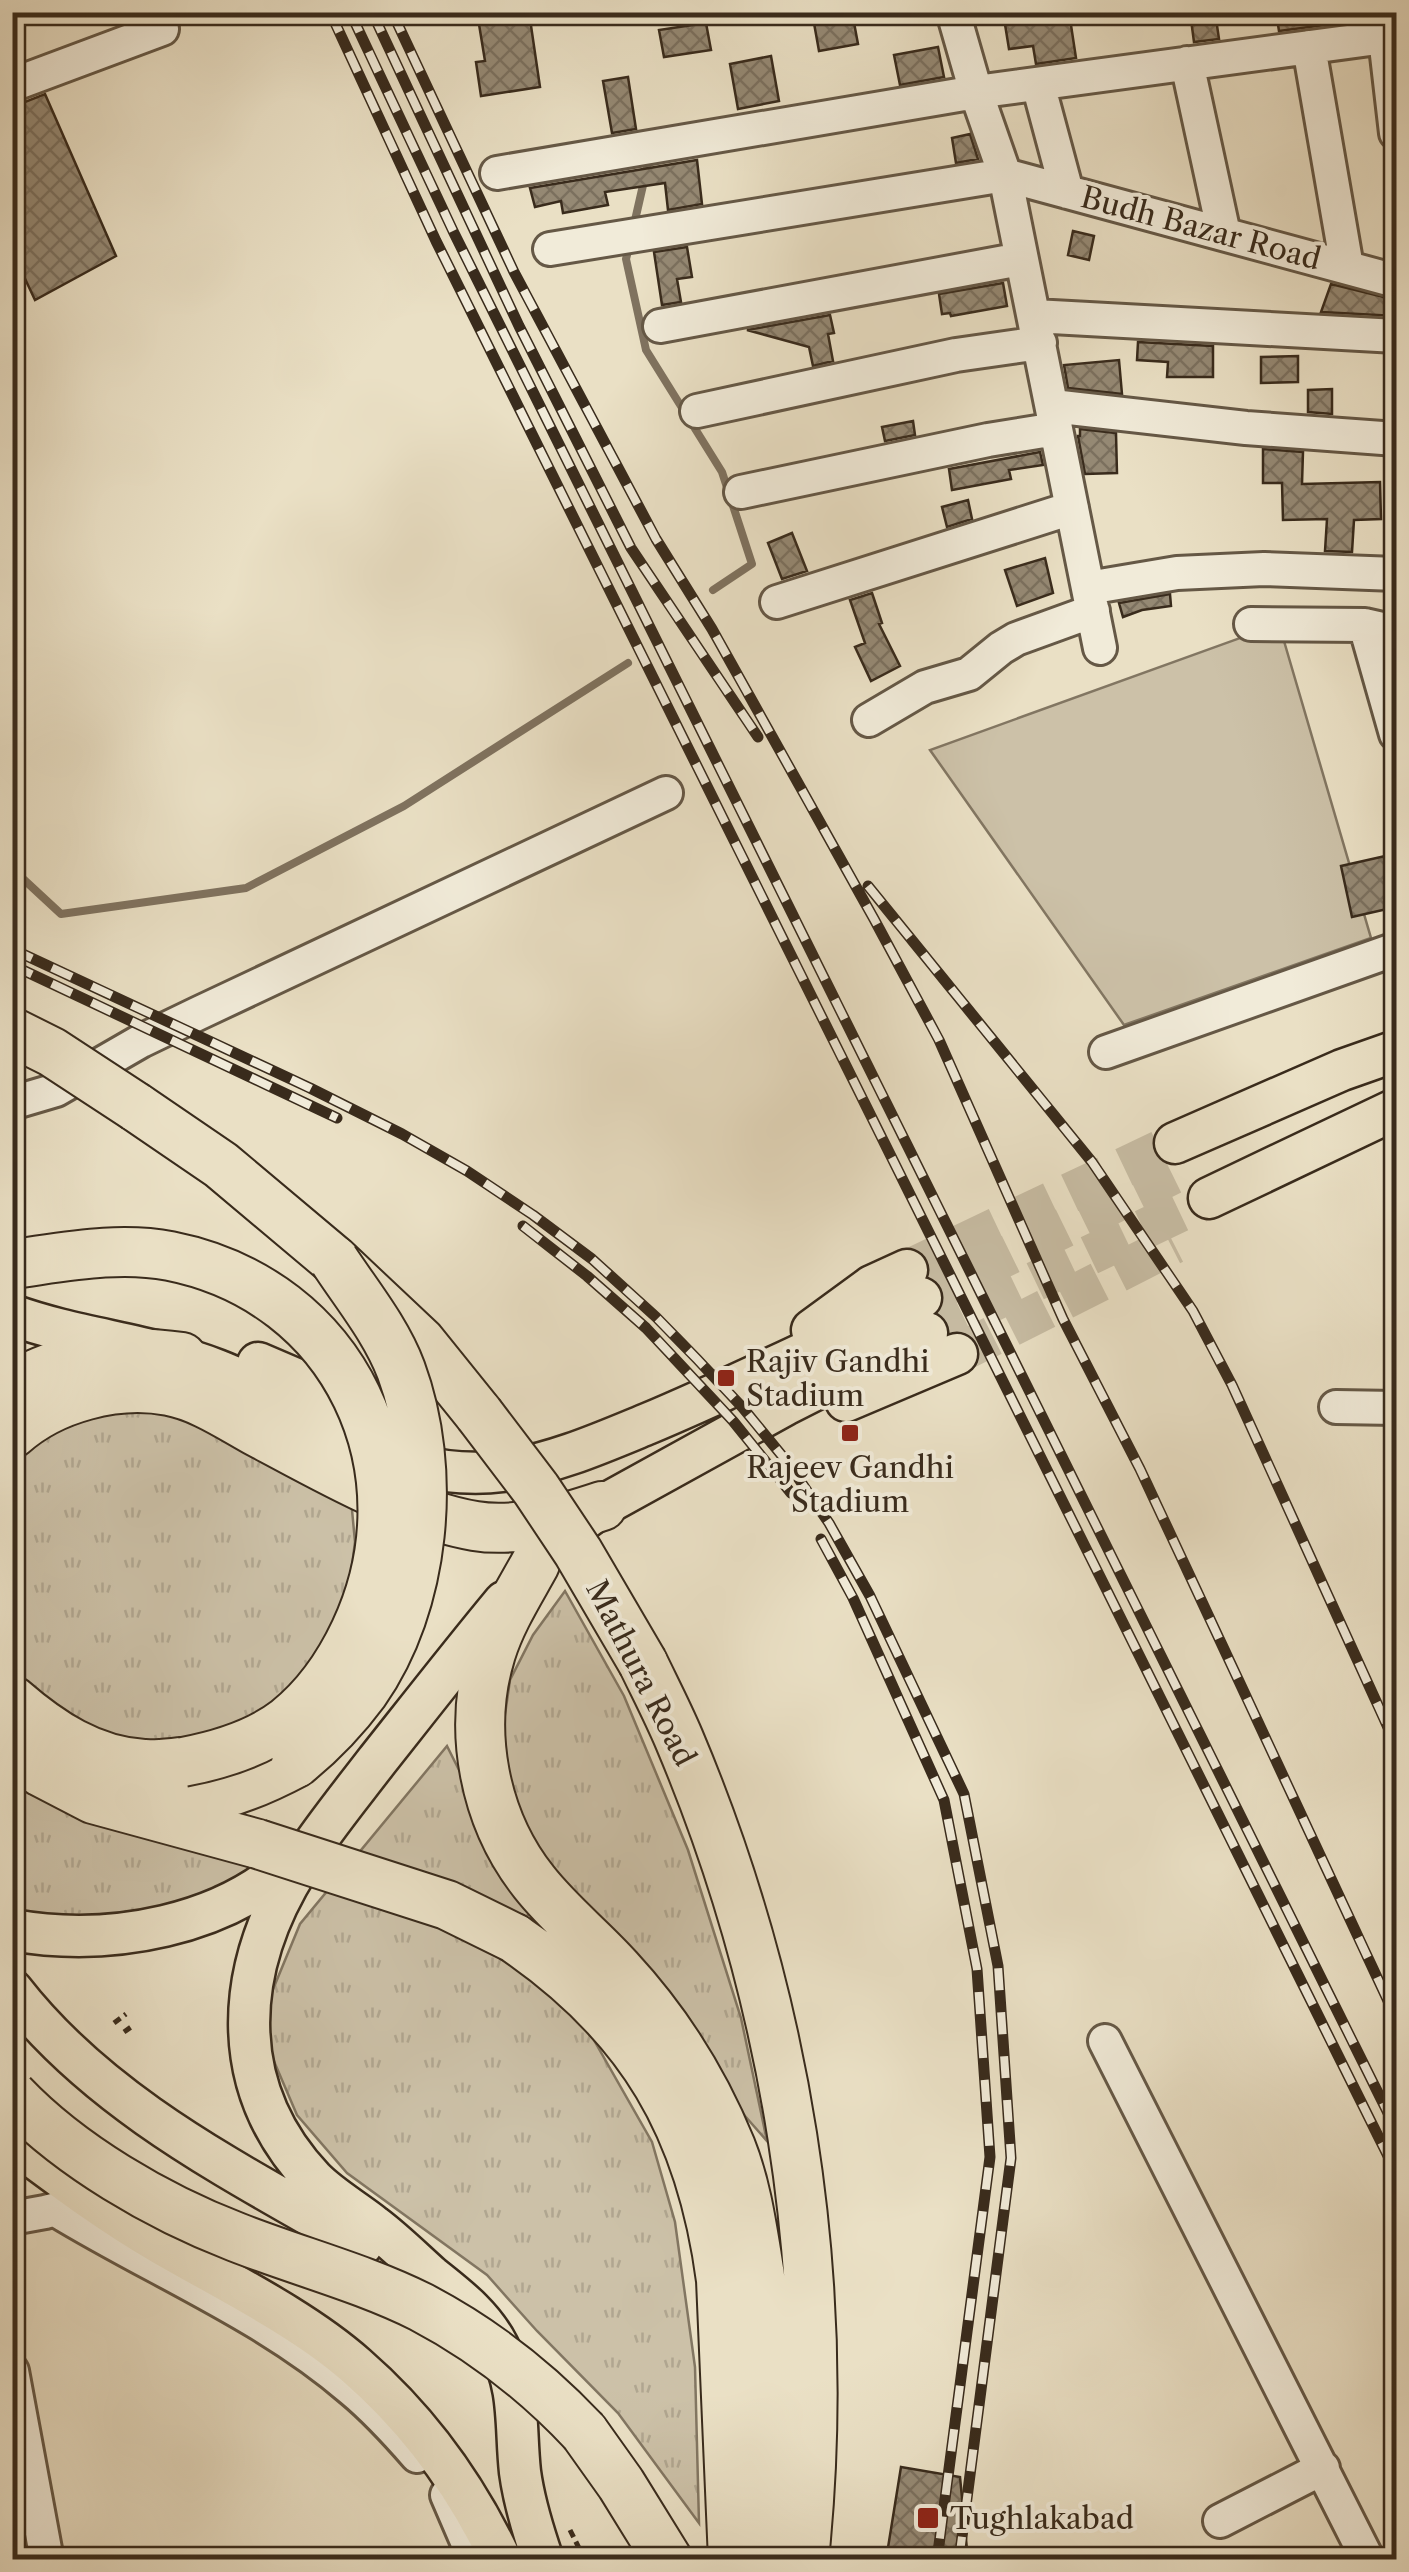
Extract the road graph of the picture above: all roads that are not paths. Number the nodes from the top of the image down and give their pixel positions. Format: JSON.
{"nodes":[{"id":1,"x":953,"y":12,"type":"edge"},
{"id":2,"x":1387,"y":22,"type":"edge"},
{"id":3,"x":162,"y":28,"type":"dead end"},
{"id":4,"x":1310,"y":54,"type":"junction"},
{"id":5,"x":1189,"y":71,"type":"junction"},
{"id":6,"x":12,"y":85,"type":"edge"},
{"id":7,"x":1040,"y":92,"type":"junction"},
{"id":8,"x":979,"y":102,"type":"junction"},
{"id":9,"x":1396,"y":134,"type":"edge"},
{"id":10,"x":497,"y":173,"type":"dead end"},
{"id":11,"x":1004,"y":174,"type":"junction"},
{"id":12,"x":1068,"y":192,"type":"junction"},
{"id":13,"x":1224,"y":234,"type":"junction"},
{"id":14,"x":550,"y":249,"type":"dead end"},
{"id":15,"x":1021,"y":259,"type":"junction"},
{"id":16,"x":1347,"y":267,"type":"junction"},
{"id":17,"x":1396,"y":281,"type":"edge"},
{"id":18,"x":660,"y":326,"type":"dead end"},
{"id":19,"x":1037,"y":330,"type":"junction"},
{"id":20,"x":1396,"y":336,"type":"edge"},
{"id":21,"x":697,"y":411,"type":"dead end"},
{"id":22,"x":1054,"y":418,"type":"junction"},
{"id":23,"x":1396,"y":439,"type":"edge"},
{"id":24,"x":741,"y":492,"type":"dead end"},
{"id":25,"x":1072,"y":508,"type":"junction"},
{"id":26,"x":1396,"y":574,"type":"edge"},
{"id":27,"x":1090,"y":600,"type":"junction"},
{"id":28,"x":777,"y":602,"type":"dead end"},
{"id":29,"x":1251,"y":624,"type":"dead end"},
{"id":30,"x":1380,"y":629,"type":"edge"},
{"id":31,"x":1100,"y":648,"type":"dead end"},
{"id":32,"x":869,"y":720,"type":"dead end"},
{"id":33,"x":1396,"y":734,"type":"edge"},
{"id":34,"x":666,"y":793,"type":"dead end"},
{"id":35,"x":1396,"y":949,"type":"edge"},
{"id":36,"x":12,"y":1032,"type":"edge"},
{"id":37,"x":1396,"y":1051,"type":"edge"},
{"id":38,"x":1106,"y":1052,"type":"dead end"},
{"id":39,"x":1396,"y":1064,"type":"edge"},
{"id":40,"x":12,"y":1104,"type":"edge"},
{"id":41,"x":1396,"y":1109,"type":"edge"},
{"id":42,"x":1396,"y":1136,"type":"edge"},
{"id":43,"x":1197,"y":1182,"type":"junction"},
{"id":44,"x":334,"y":1260,"type":"junction"},
{"id":45,"x":12,"y":1264,"type":"edge"},
{"id":46,"x":12,"y":1314,"type":"edge"},
{"id":47,"x":182,"y":1357,"type":"junction"},
{"id":48,"x":12,"y":1386,"type":"edge"},
{"id":49,"x":1336,"y":1408,"type":"dead end"},
{"id":50,"x":1396,"y":1408,"type":"edge"},
{"id":51,"x":662,"y":1418,"type":"junction"},
{"id":52,"x":12,"y":1434,"type":"edge"},
{"id":53,"x":699,"y":1452,"type":"junction"},
{"id":54,"x":602,"y":1506,"type":"junction"},
{"id":55,"x":535,"y":1564,"type":"junction"},
{"id":56,"x":12,"y":1700,"type":"edge"},
{"id":57,"x":12,"y":1752,"type":"edge"},
{"id":58,"x":68,"y":1786,"type":"junction"},
{"id":59,"x":326,"y":1828,"type":"junction"},
{"id":60,"x":12,"y":1930,"type":"edge"},
{"id":61,"x":12,"y":1990,"type":"edge"},
{"id":62,"x":1106,"y":2041,"type":"dead end"},
{"id":63,"x":12,"y":2095,"type":"edge"},
{"id":64,"x":12,"y":2141,"type":"edge"},
{"id":65,"x":73,"y":2204,"type":"junction"},
{"id":66,"x":12,"y":2218,"type":"edge"},
{"id":67,"x":434,"y":2278,"type":"junction"},
{"id":68,"x":12,"y":2372,"type":"edge"},
{"id":69,"x":1324,"y":2468,"type":"junction"},
{"id":70,"x":1220,"y":2521,"type":"dead end"},
{"id":71,"x":48,"y":2560,"type":"edge"},
{"id":72,"x":474,"y":2560,"type":"edge"},
{"id":73,"x":502,"y":2560,"type":"edge"},
{"id":74,"x":544,"y":2560,"type":"edge"},
{"id":75,"x":668,"y":2560,"type":"edge"},
{"id":76,"x":734,"y":2560,"type":"edge"},
{"id":77,"x":779,"y":2560,"type":"edge"},
{"id":78,"x":804,"y":2560,"type":"edge"},
{"id":79,"x":1368,"y":2560,"type":"edge"}],
"edges":[{"from":1,"to":8,"type":"street"},
{"from":2,"to":4,"type":"street"},
{"from":2,"to":9,"type":"street"},
{"from":3,"to":6,"type":"street"},
{"from":4,"to":5,"type":"street"},
{"from":4,"to":16,"type":"street"},
{"from":5,"to":7,"type":"street"},
{"from":5,"to":13,"type":"street"},
{"from":7,"to":8,"type":"street"},
{"from":7,"to":12,"type":"street"},
{"from":8,"to":10,"type":"street"},
{"from":8,"to":11,"type":"street"},
{"from":11,"to":12,"type":"street","name":"Budh Bazar Road"},
{"from":11,"to":14,"type":"street"},
{"from":11,"to":15,"type":"street"},
{"from":12,"to":13,"type":"street","name":"Budh Bazar Road"},
{"from":13,"to":16,"type":"street","name":"Budh Bazar Road"},
{"from":15,"to":18,"type":"street"},
{"from":15,"to":19,"type":"street"},
{"from":16,"to":17,"type":"street","name":"Budh Bazar Road"},
{"from":19,"to":20,"type":"street"},
{"from":19,"to":21,"type":"street"},
{"from":19,"to":22,"type":"street"},
{"from":22,"to":23,"type":"street"},
{"from":22,"to":24,"type":"street"},
{"from":22,"to":25,"type":"street"},
{"from":25,"to":27,"type":"street"},
{"from":25,"to":28,"type":"street"},
{"from":26,"to":27,"type":"street"},
{"from":27,"to":31,"type":"street"},
{"from":27,"to":32,"type":"street"},
{"from":29,"to":30,"type":"street"},
{"from":30,"to":33,"type":"street"},
{"from":34,"to":40,"type":"street"},
{"from":35,"to":38,"type":"street"},
{"from":36,"to":44,"type":"highway","name":"Mathura Road","bridge":true},
{"from":37,"to":43,"type":"main road"},
{"from":39,"to":43,"type":"main road"},
{"from":41,"to":43,"type":"main road"},
{"from":42,"to":43,"type":"main road"},
{"from":44,"to":58,"type":"highway","bridge":true},
{"from":44,"to":78,"type":"highway","name":"Mathura Road","bridge":true},
{"from":45,"to":56,"type":"highway","bridge":true},
{"from":46,"to":47,"type":"main road"},
{"from":47,"to":48,"type":"highway"},
{"from":47,"to":51,"type":"main road"},
{"from":49,"to":50,"type":"street"},
{"from":51,"to":53,"type":"main road"},
{"from":51,"to":53,"type":"main road"},
{"from":52,"to":54,"type":"highway"},
{"from":53,"to":54,"type":"main road"},
{"from":54,"to":55,"type":"main road"},
{"from":55,"to":59,"type":"main road"},
{"from":55,"to":77,"type":"highway"},
{"from":57,"to":58,"type":"highway"},
{"from":58,"to":76,"type":"highway","bridge":true},
{"from":59,"to":60,"type":"main road"},
{"from":59,"to":67,"type":"main road"},
{"from":61,"to":67,"type":"main road"},
{"from":62,"to":69,"type":"street"},
{"from":63,"to":75,"type":"highway","bridge":true},
{"from":64,"to":65,"type":"main road"},
{"from":65,"to":66,"type":"street"},
{"from":65,"to":72,"type":"street"},
{"from":65,"to":73,"type":"main road"},
{"from":67,"to":74,"type":"main road"},
{"from":68,"to":71,"type":"street"},
{"from":69,"to":70,"type":"street"},
{"from":69,"to":79,"type":"street"}]}
